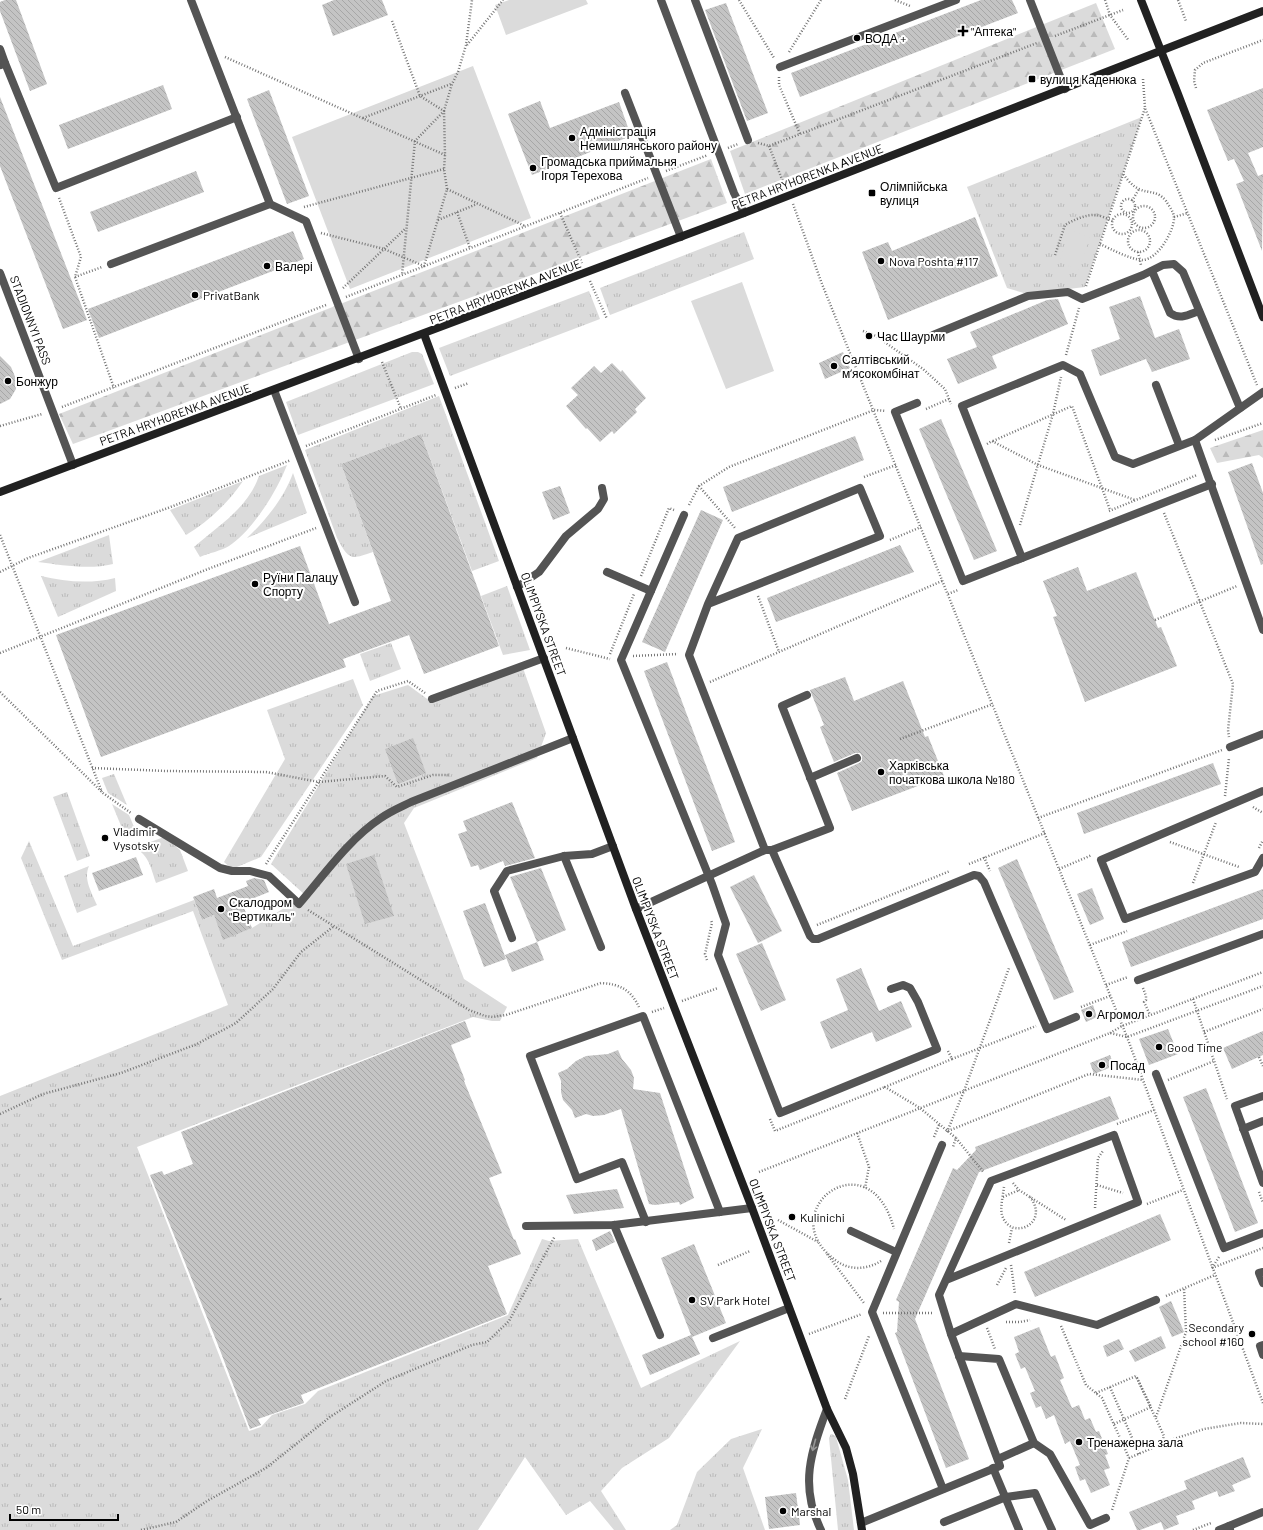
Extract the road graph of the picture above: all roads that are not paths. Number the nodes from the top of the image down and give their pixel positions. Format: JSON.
{"nodes":[{"id":1,"x":191,"y":0,"type":"edge"},
{"id":2,"x":661,"y":0,"type":"edge"},
{"id":3,"x":695,"y":0,"type":"edge"},
{"id":4,"x":956,"y":0,"type":"edge"},
{"id":5,"x":1030,"y":0,"type":"edge"},
{"id":6,"x":1140,"y":0,"type":"edge"},
{"id":7,"x":1263,"y":11,"type":"edge"},
{"id":8,"x":0,"y":49,"type":"edge"},
{"id":9,"x":1161,"y":51,"type":"junction"},
{"id":10,"x":2,"y":64,"type":"edge"},
{"id":11,"x":780,"y":67,"type":"road end"},
{"id":12,"x":1065,"y":88,"type":"junction"},
{"id":13,"x":625,"y":94,"type":"dead end"},
{"id":14,"x":237,"y":117,"type":"junction"},
{"id":15,"x":748,"y":140,"type":"road end"},
{"id":16,"x":270,"y":204,"type":"junction"},
{"id":17,"x":744,"y":213,"type":"junction"},
{"id":18,"x":681,"y":237,"type":"junction"},
{"id":19,"x":111,"y":264,"type":"road end"},
{"id":20,"x":1152,"y":271,"type":"junction"},
{"id":21,"x":0,"y":273,"type":"edge"},
{"id":22,"x":1199,"y":311,"type":"junction"},
{"id":23,"x":1263,"y":317,"type":"edge"},
{"id":24,"x":424,"y":334,"type":"junction"},
{"id":25,"x":933,"y":336,"type":"dead end"},
{"id":26,"x":359,"y":359,"type":"junction"},
{"id":27,"x":1156,"y":385,"type":"dead end"},
{"id":28,"x":274,"y":390,"type":"junction"},
{"id":29,"x":1262,"y":392,"type":"edge"},
{"id":30,"x":917,"y":403,"type":"dead end"},
{"id":31,"x":1240,"y":408,"type":"junction"},
{"id":32,"x":1195,"y":440,"type":"junction"},
{"id":33,"x":1179,"y":445,"type":"junction"},
{"id":34,"x":73,"y":465,"type":"junction"},
{"id":35,"x":1212,"y":484,"type":"junction"},
{"id":36,"x":602,"y":488,"type":"dead end"},
{"id":37,"x":0,"y":492,"type":"edge"},
{"id":38,"x":684,"y":514,"type":"road end"},
{"id":39,"x":1022,"y":558,"type":"junction"},
{"id":40,"x":607,"y":572,"type":"dead end"},
{"id":41,"x":517,"y":587,"type":"junction"},
{"id":42,"x":651,"y":591,"type":"junction"},
{"id":43,"x":355,"y":602,"type":"dead end"},
{"id":44,"x":708,"y":604,"type":"junction"},
{"id":45,"x":1263,"y":630,"type":"edge"},
{"id":46,"x":544,"y":658,"type":"junction"},
{"id":47,"x":807,"y":695,"type":"dead end"},
{"id":48,"x":432,"y":698,"type":"road end"},
{"id":49,"x":1263,"y":734,"type":"edge"},
{"id":50,"x":573,"y":738,"type":"junction"},
{"id":51,"x":1230,"y":747,"type":"road end"},
{"id":52,"x":857,"y":758,"type":"dead end"},
{"id":53,"x":810,"y":778,"type":"junction"},
{"id":54,"x":1263,"y":791,"type":"edge"},
{"id":55,"x":140,"y":818,"type":"road end"},
{"id":56,"x":613,"y":846,"type":"junction"},
{"id":57,"x":768,"y":850,"type":"junction"},
{"id":58,"x":564,"y":856,"type":"junction"},
{"id":59,"x":1263,"y":858,"type":"edge"},
{"id":60,"x":710,"y":876,"type":"junction"},
{"id":61,"x":636,"y":909,"type":"junction"},
{"id":62,"x":1263,"y":934,"type":"edge"},
{"id":63,"x":512,"y":938,"type":"dead end"},
{"id":64,"x":601,"y":947,"type":"dead end"},
{"id":65,"x":1138,"y":980,"type":"dead end"},
{"id":66,"x":891,"y":989,"type":"dead end"},
{"id":67,"x":1075,"y":1014,"type":"road end"},
{"id":68,"x":1156,"y":1074,"type":"dead end"},
{"id":69,"x":1263,"y":1096,"type":"edge"},
{"id":70,"x":1263,"y":1121,"type":"edge"},
{"id":71,"x":1243,"y":1129,"type":"junction"},
{"id":72,"x":942,"y":1145,"type":"road end"},
{"id":73,"x":1263,"y":1183,"type":"edge"},
{"id":74,"x":752,"y":1208,"type":"junction"},
{"id":75,"x":720,"y":1212,"type":"junction"},
{"id":76,"x":646,"y":1222,"type":"junction"},
{"id":77,"x":614,"y":1225,"type":"junction"},
{"id":78,"x":526,"y":1226,"type":"dead end"},
{"id":79,"x":850,"y":1231,"type":"dead end"},
{"id":80,"x":1263,"y":1233,"type":"edge"},
{"id":81,"x":896,"y":1252,"type":"junction"},
{"id":82,"x":1263,"y":1272,"type":"edge"},
{"id":83,"x":946,"y":1280,"type":"junction"},
{"id":84,"x":1263,"y":1283,"type":"edge"},
{"id":85,"x":1156,"y":1300,"type":"road end"},
{"id":86,"x":789,"y":1308,"type":"junction"},
{"id":87,"x":951,"y":1334,"type":"junction"},
{"id":88,"x":660,"y":1335,"type":"dead end"},
{"id":89,"x":713,"y":1338,"type":"dead end"},
{"id":90,"x":1263,"y":1345,"type":"edge"},
{"id":91,"x":1263,"y":1355,"type":"edge"},
{"id":92,"x":959,"y":1356,"type":"junction"},
{"id":93,"x":827,"y":1409,"type":"junction"},
{"id":94,"x":1034,"y":1443,"type":"junction"},
{"id":95,"x":998,"y":1459,"type":"junction"},
{"id":96,"x":993,"y":1468,"type":"junction"},
{"id":97,"x":942,"y":1489,"type":"junction"},
{"id":98,"x":1006,"y":1497,"type":"junction"},
{"id":99,"x":1263,"y":1512,"type":"edge"},
{"id":100,"x":1106,"y":1518,"type":"road end"},
{"id":101,"x":944,"y":1522,"type":"dead end"},
{"id":102,"x":861,"y":1526,"type":"edge"},
{"id":103,"x":1230,"y":1528,"type":"edge"},
{"id":104,"x":821,"y":1530,"type":"edge"},
{"id":105,"x":1019,"y":1530,"type":"edge"},
{"id":106,"x":1052,"y":1530,"type":"edge"},
{"id":107,"x":1219,"y":1530,"type":"edge"}],
"edges":[{"from":1,"to":14,"type":"street"},
{"from":2,"to":17,"type":"street"},
{"from":3,"to":15,"type":"street"},
{"from":4,"to":11,"type":"street"},
{"from":5,"to":12,"type":"street"},
{"from":6,"to":9,"type":"street"},
{"from":7,"to":9,"type":"street","name":"PETRA HRYHORENKA АVENUE"},
{"from":8,"to":10,"type":"street"},
{"from":9,"to":12,"type":"street","name":"PETRA HRYHORENKA АVENUE"},
{"from":9,"to":23,"type":"street"},
{"from":10,"to":14,"type":"street"},
{"from":12,"to":17,"type":"street","name":"PETRA HRYHORENKA АVENUE"},
{"from":13,"to":18,"type":"street"},
{"from":14,"to":16,"type":"street"},
{"from":16,"to":19,"type":"street"},
{"from":16,"to":26,"type":"street"},
{"from":17,"to":18,"type":"street","name":"PETRA HRYHORENKA АVENUE"},
{"from":18,"to":24,"type":"street","name":"PETRA HRYHORENKA АVENUE"},
{"from":20,"to":22,"type":"street"},
{"from":20,"to":22,"type":"street"},
{"from":20,"to":25,"type":"street"},
{"from":21,"to":34,"type":"street","name":"STADIONNYI PASS"},
{"from":22,"to":31,"type":"street"},
{"from":24,"to":26,"type":"street","name":"PETRA HRYHORENKA АVENUE"},
{"from":24,"to":41,"type":"street","name":"OLIMPIYSKA STREET"},
{"from":26,"to":28,"type":"street","name":"PETRA HRYHORENKA AVENUE"},
{"from":27,"to":33,"type":"street"},
{"from":28,"to":34,"type":"street","name":"PETRA HRYHORENKA AVENUE"},
{"from":28,"to":43,"type":"street"},
{"from":29,"to":31,"type":"street"},
{"from":30,"to":39,"type":"street"},
{"from":31,"to":32,"type":"street"},
{"from":32,"to":33,"type":"street"},
{"from":32,"to":35,"type":"street"},
{"from":33,"to":39,"type":"street"},
{"from":34,"to":37,"type":"street","name":"PETRA HRYHORENKA AVENUE"},
{"from":35,"to":39,"type":"street"},
{"from":35,"to":45,"type":"street"},
{"from":36,"to":41,"type":"street"},
{"from":38,"to":42,"type":"street"},
{"from":40,"to":42,"type":"street"},
{"from":41,"to":46,"type":"street","name":"OLIMPIYSKA STREET"},
{"from":42,"to":60,"type":"street"},
{"from":44,"to":44,"type":"street"},
{"from":44,"to":57,"type":"street"},
{"from":46,"to":48,"type":"street"},
{"from":46,"to":50,"type":"street","name":"OLIMPIYSKA STREET"},
{"from":47,"to":53,"type":"street"},
{"from":49,"to":51,"type":"street"},
{"from":50,"to":55,"type":"street"},
{"from":50,"to":56,"type":"street","name":"OLIMPIYSKA STREET"},
{"from":52,"to":53,"type":"street"},
{"from":53,"to":57,"type":"street"},
{"from":54,"to":59,"type":"street"},
{"from":56,"to":58,"type":"street"},
{"from":56,"to":61,"type":"street","name":"OLIMPIYSKA STREET"},
{"from":57,"to":60,"type":"street"},
{"from":57,"to":67,"type":"street"},
{"from":58,"to":63,"type":"street"},
{"from":58,"to":64,"type":"street"},
{"from":60,"to":61,"type":"street"},
{"from":60,"to":66,"type":"street"},
{"from":61,"to":74,"type":"street","name":"OLIMPIYSKA STREET"},
{"from":62,"to":65,"type":"street"},
{"from":68,"to":80,"type":"street"},
{"from":69,"to":71,"type":"street"},
{"from":70,"to":71,"type":"street"},
{"from":71,"to":73,"type":"street"},
{"from":72,"to":81,"type":"street"},
{"from":74,"to":75,"type":"street"},
{"from":74,"to":86,"type":"street","name":"OLIMPIYSKA STREET"},
{"from":75,"to":76,"type":"street"},
{"from":75,"to":76,"type":"street"},
{"from":76,"to":77,"type":"street"},
{"from":77,"to":78,"type":"street"},
{"from":77,"to":88,"type":"street"},
{"from":79,"to":81,"type":"street"},
{"from":81,"to":97,"type":"street"},
{"from":82,"to":84,"type":"street"},
{"from":83,"to":83,"type":"street"},
{"from":83,"to":87,"type":"street"},
{"from":85,"to":87,"type":"street"},
{"from":86,"to":89,"type":"street"},
{"from":86,"to":93,"type":"street","name":"OLIMPIYSKA STREET"},
{"from":87,"to":92,"type":"street"},
{"from":90,"to":91,"type":"street"},
{"from":92,"to":94,"type":"street"},
{"from":92,"to":95,"type":"street"},
{"from":93,"to":102,"type":"street","name":"OLIMPIYSKA STREET"},
{"from":93,"to":104,"type":"street","one_way":true},
{"from":94,"to":95,"type":"street"},
{"from":94,"to":100,"type":"street"},
{"from":95,"to":96,"type":"street"},
{"from":96,"to":97,"type":"street"},
{"from":96,"to":98,"type":"street"},
{"from":97,"to":102,"type":"street"},
{"from":98,"to":101,"type":"street"},
{"from":98,"to":105,"type":"street"},
{"from":98,"to":106,"type":"street"},
{"from":99,"to":103,"type":"street"},
{"from":103,"to":107,"type":"street"}]}
